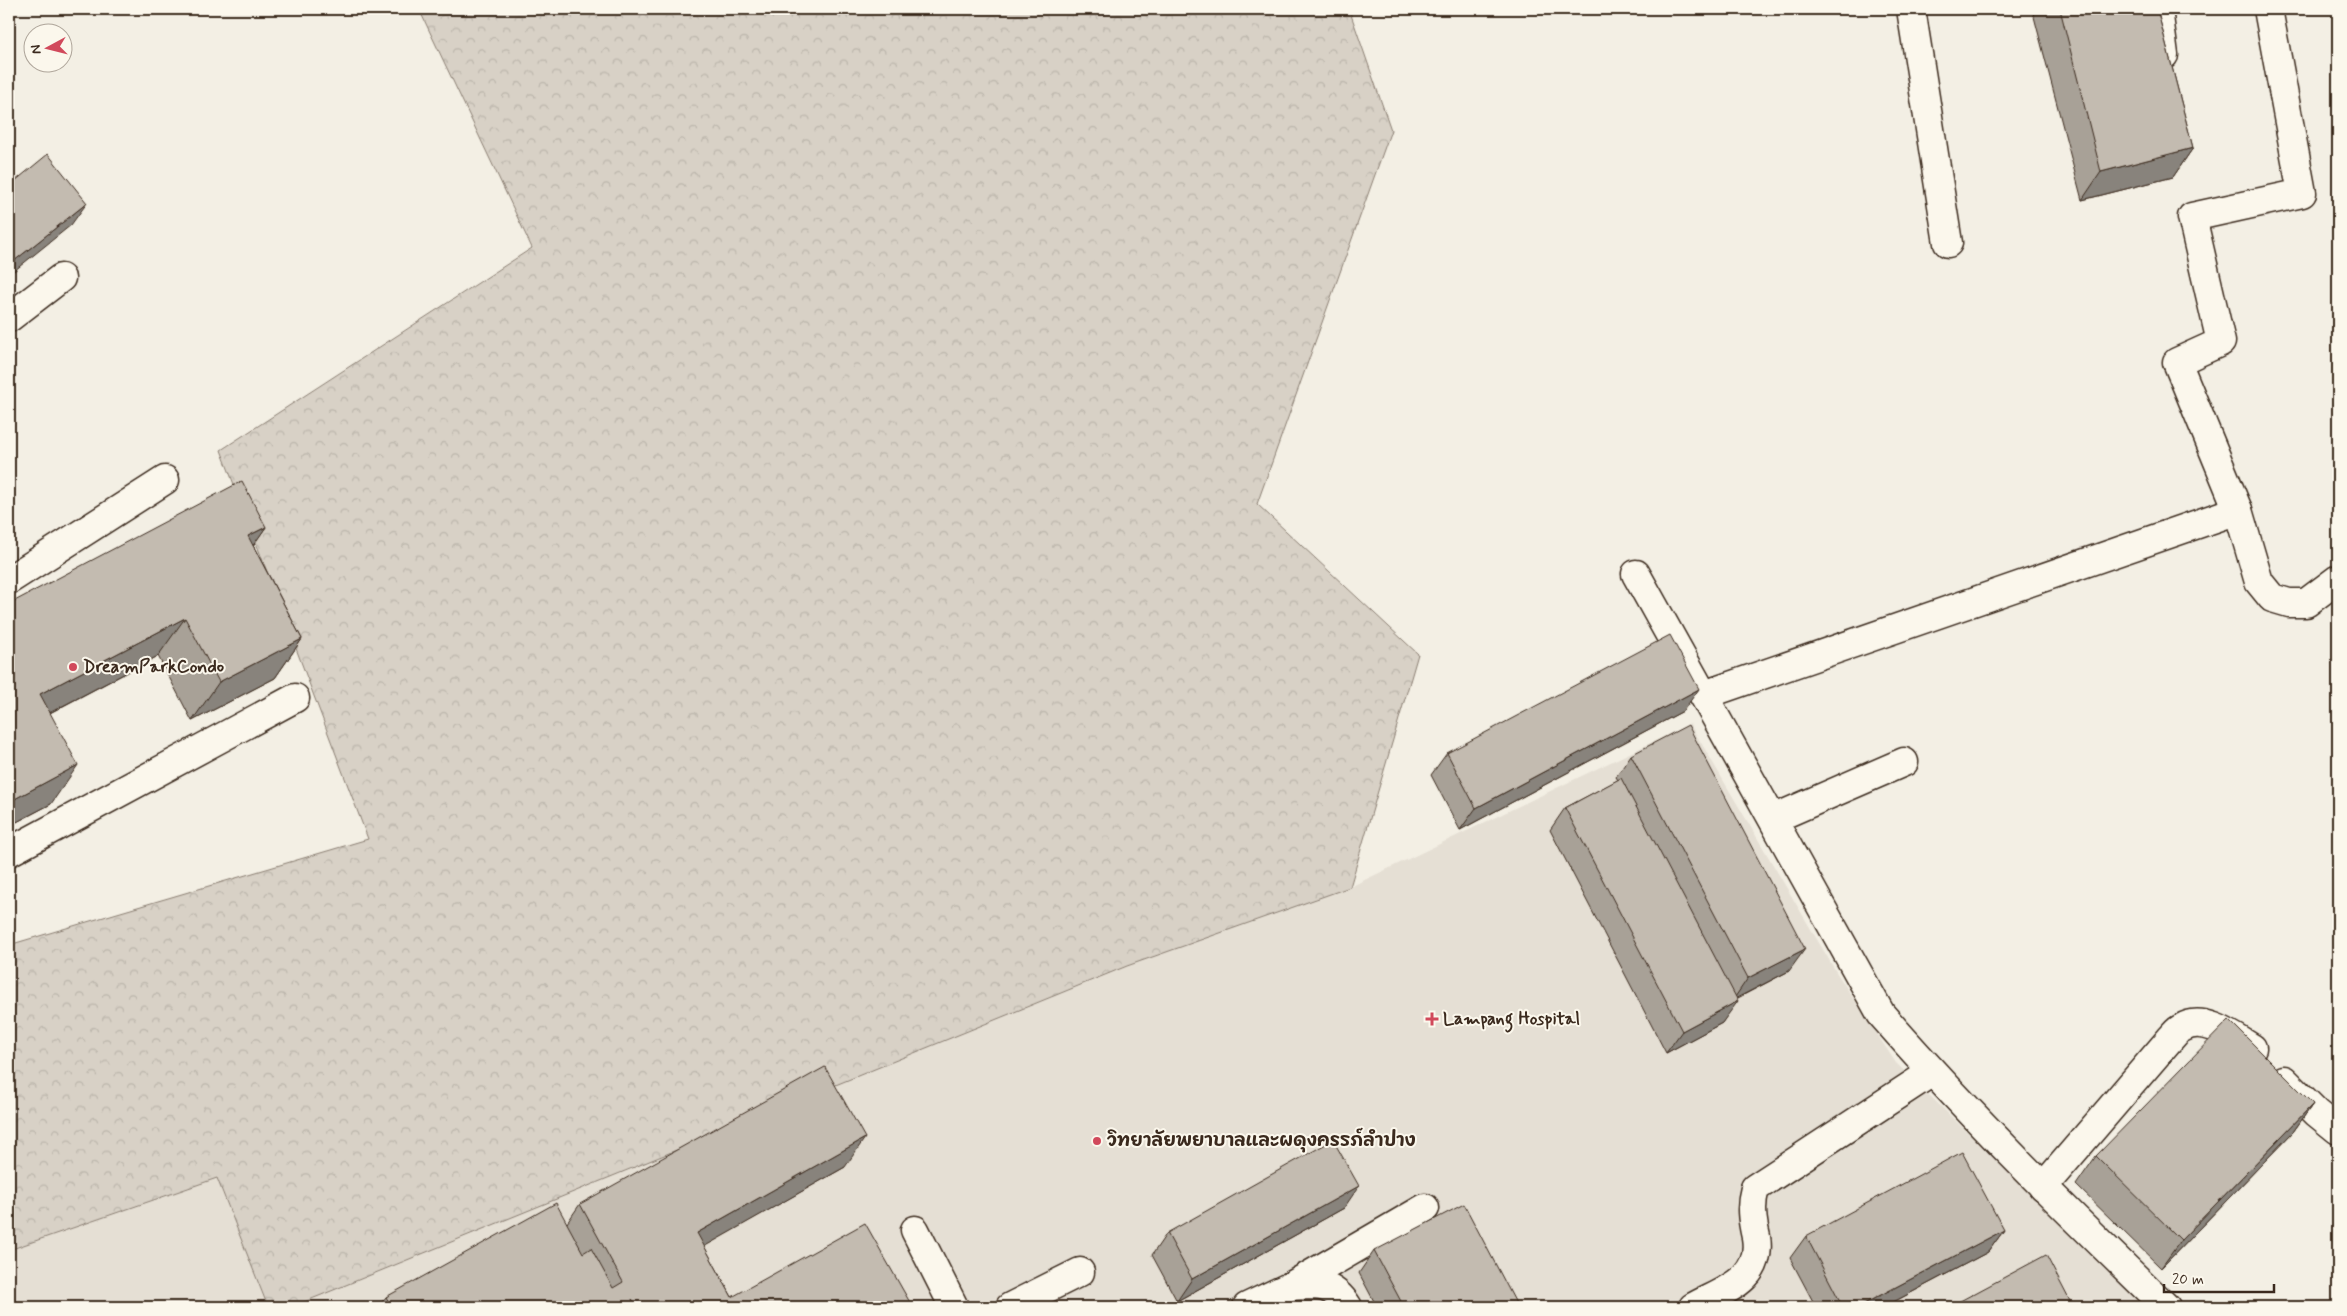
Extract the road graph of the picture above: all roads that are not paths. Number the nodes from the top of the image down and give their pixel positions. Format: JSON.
{"nodes":[{"id":1,"x":1911,"y":9,"type":"edge"},
{"id":2,"x":2158,"y":9,"type":"edge"},
{"id":3,"x":2268,"y":9,"type":"edge"},
{"id":4,"x":2168,"y":83,"type":"edge"},
{"id":5,"x":1948,"y":243,"type":"dead end"},
{"id":6,"x":61,"y":278,"type":"dead end"},
{"id":7,"x":9,"y":318,"type":"edge"},
{"id":8,"x":165,"y":480,"type":"dead end"},
{"id":9,"x":2238,"y":510,"type":"junction"},
{"id":10,"x":1636,"y":574,"type":"dead end"},
{"id":11,"x":2338,"y":579,"type":"edge"},
{"id":12,"x":9,"y":580,"type":"edge"},
{"id":13,"x":1704,"y":695,"type":"junction"},
{"id":14,"x":295,"y":698,"type":"dead end"},
{"id":15,"x":1904,"y":762,"type":"dead end"},
{"id":16,"x":1773,"y":819,"type":"junction"},
{"id":17,"x":9,"y":852,"type":"edge"},
{"id":18,"x":1932,"y":1072,"type":"junction"},
{"id":19,"x":2338,"y":1130,"type":"edge"},
{"id":20,"x":2043,"y":1187,"type":"junction"},
{"id":21,"x":1425,"y":1208,"type":"dead end"},
{"id":22,"x":915,"y":1230,"type":"dead end"},
{"id":23,"x":1080,"y":1272,"type":"dead end"},
{"id":24,"x":1292,"y":1286,"type":"junction"},
{"id":25,"x":954,"y":1307,"type":"edge"},
{"id":26,"x":1010,"y":1307,"type":"edge"},
{"id":27,"x":1247,"y":1307,"type":"edge"},
{"id":28,"x":1348,"y":1307,"type":"edge"},
{"id":29,"x":1693,"y":1307,"type":"edge"},
{"id":30,"x":2166,"y":1307,"type":"edge"}],
"edges":[{"from":1,"to":5,"type":"street"},
{"from":2,"to":4,"type":"street"},
{"from":3,"to":9,"type":"street"},
{"from":6,"to":7,"type":"street"},
{"from":8,"to":12,"type":"street"},
{"from":9,"to":11,"type":"street"},
{"from":9,"to":13,"type":"street"},
{"from":10,"to":13,"type":"street"},
{"from":13,"to":16,"type":"street"},
{"from":14,"to":17,"type":"street"},
{"from":15,"to":16,"type":"street"},
{"from":16,"to":18,"type":"street"},
{"from":18,"to":20,"type":"street"},
{"from":18,"to":29,"type":"street"},
{"from":19,"to":20,"type":"street"},
{"from":20,"to":30,"type":"street"},
{"from":21,"to":24,"type":"street"},
{"from":22,"to":25,"type":"street"},
{"from":23,"to":26,"type":"street"},
{"from":24,"to":27,"type":"street"},
{"from":24,"to":28,"type":"street"}]}
